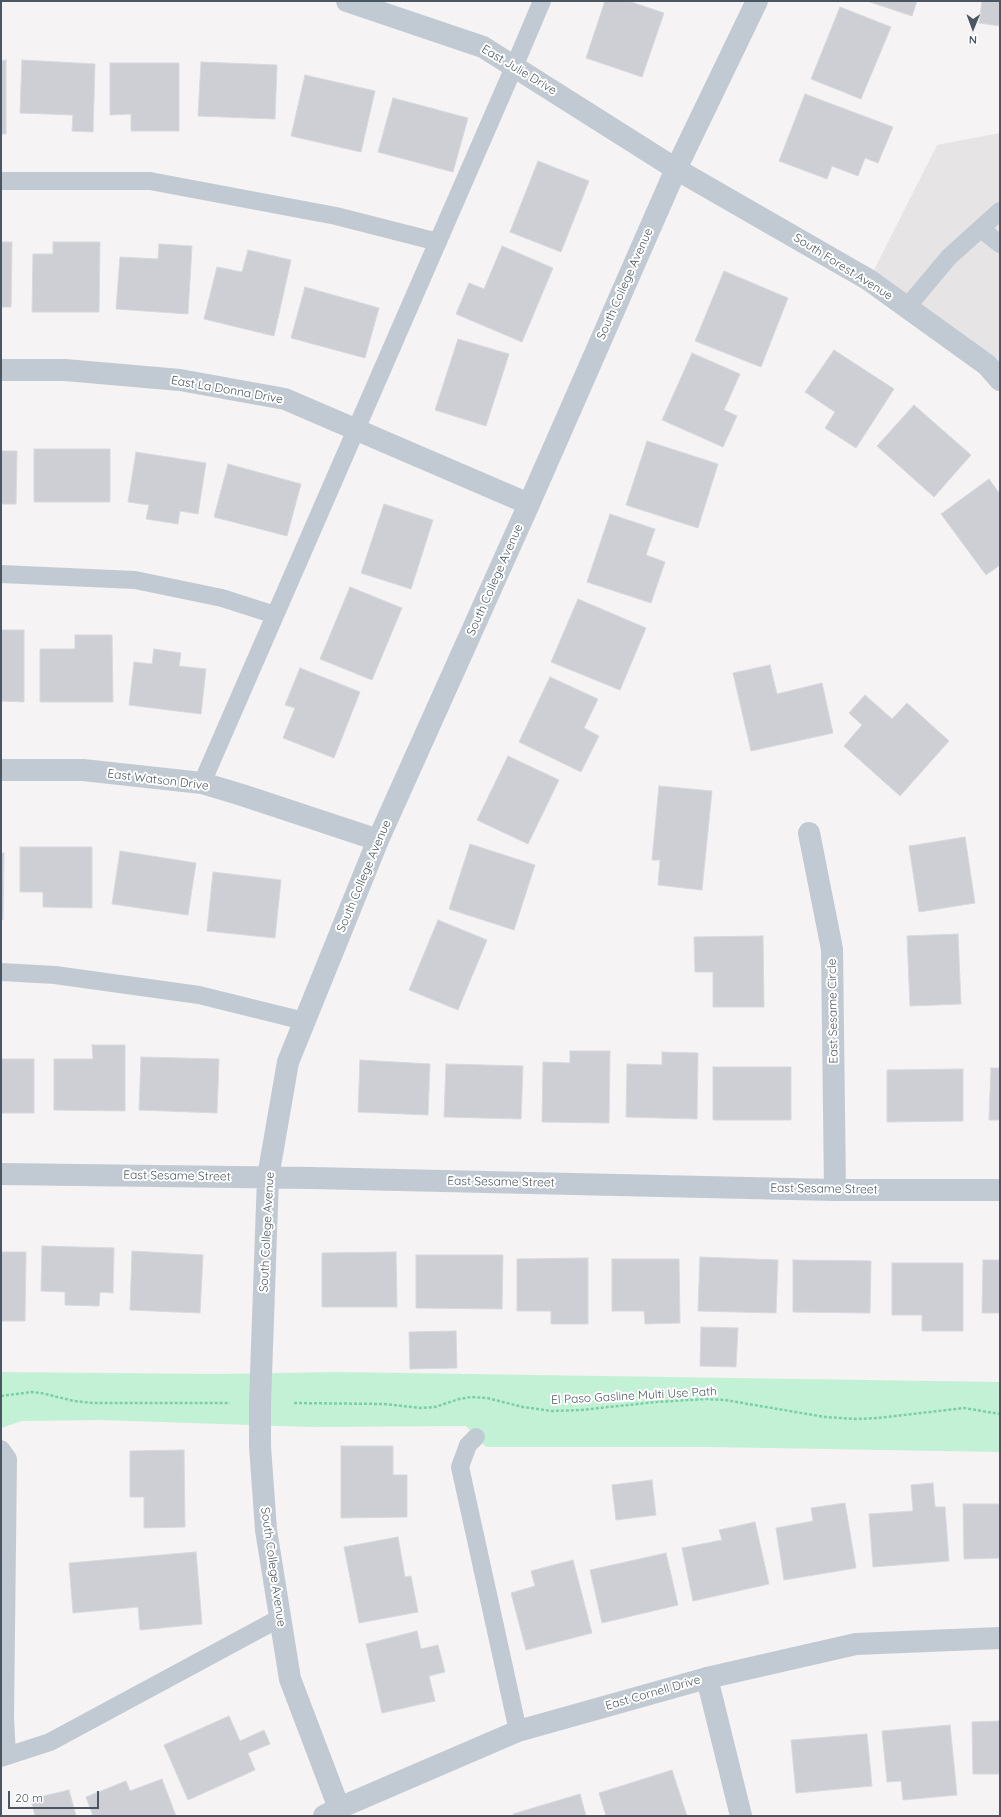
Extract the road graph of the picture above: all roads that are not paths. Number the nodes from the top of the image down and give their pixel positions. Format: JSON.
{"nodes":[{"id":1,"x":347,"y":1,"type":"edge"},
{"id":2,"x":542,"y":1,"type":"edge"},
{"id":3,"x":757,"y":1,"type":"edge"},
{"id":4,"x":514,"y":67,"type":"junction"},
{"id":5,"x":676,"y":169,"type":"junction"},
{"id":6,"x":1,"y":181,"type":"edge"},
{"id":7,"x":1000,"y":211,"type":"edge"},
{"id":8,"x":981,"y":229,"type":"junction"},
{"id":9,"x":438,"y":242,"type":"junction"},
{"id":10,"x":1000,"y":244,"type":"edge"},
{"id":11,"x":907,"y":307,"type":"junction"},
{"id":12,"x":1,"y":370,"type":"edge"},
{"id":13,"x":1000,"y":380,"type":"edge"},
{"id":14,"x":355,"y":430,"type":"junction"},
{"id":15,"x":529,"y":504,"type":"junction"},
{"id":16,"x":1,"y":574,"type":"edge"},
{"id":17,"x":275,"y":615,"type":"junction"},
{"id":18,"x":1,"y":770,"type":"edge"},
{"id":19,"x":202,"y":783,"type":"junction"},
{"id":20,"x":809,"y":833,"type":"dead end"},
{"id":21,"x":378,"y":840,"type":"junction"},
{"id":22,"x":1,"y":972,"type":"edge"},
{"id":23,"x":304,"y":1021,"type":"junction"},
{"id":24,"x":1,"y":1174,"type":"edge"},
{"id":25,"x":268,"y":1177,"type":"junction"},
{"id":26,"x":835,"y":1190,"type":"junction"},
{"id":27,"x":1000,"y":1190,"type":"edge"},
{"id":28,"x":476,"y":1437,"type":"dead end"},
{"id":29,"x":1,"y":1449,"type":"edge"},
{"id":30,"x":280,"y":1618,"type":"junction"},
{"id":31,"x":1000,"y":1638,"type":"edge"},
{"id":32,"x":707,"y":1678,"type":"junction"},
{"id":33,"x":518,"y":1731,"type":"junction"},
{"id":34,"x":4,"y":1757,"type":"edge"},
{"id":35,"x":332,"y":1812,"type":"edge"},
{"id":36,"x":741,"y":1816,"type":"edge"}],
"edges":[{"from":1,"to":4,"type":"street","name":"East Julie Drive"},
{"from":2,"to":4,"type":"lane"},
{"from":3,"to":5,"type":"street","name":"South College Avenue"},
{"from":4,"to":5,"type":"street","name":"East Julie Drive"},
{"from":4,"to":9,"type":"lane"},
{"from":5,"to":11,"type":"street","name":"South Forest Avenue"},
{"from":5,"to":15,"type":"street","name":"South College Avenue"},
{"from":6,"to":9,"type":"lane"},
{"from":7,"to":8,"type":"lane"},
{"from":8,"to":10,"type":"lane"},
{"from":8,"to":11,"type":"lane"},
{"from":9,"to":14,"type":"lane"},
{"from":11,"to":13,"type":"street","name":"South Forest Avenue"},
{"from":12,"to":14,"type":"street","name":"East La Donna Drive"},
{"from":14,"to":15,"type":"street","name":"East La Donna Drive"},
{"from":14,"to":17,"type":"lane"},
{"from":15,"to":21,"type":"street","name":"South College Avenue"},
{"from":16,"to":17,"type":"lane"},
{"from":17,"to":19,"type":"lane"},
{"from":18,"to":19,"type":"street","name":"East Watson Drive"},
{"from":19,"to":21,"type":"street","name":"East Watson Drive"},
{"from":20,"to":26,"type":"street","name":"East Sesame Circle"},
{"from":21,"to":23,"type":"street","name":"South College Avenue"},
{"from":22,"to":23,"type":"lane"},
{"from":23,"to":25,"type":"street","name":"South College Avenue"},
{"from":24,"to":25,"type":"street","name":"East Sesame Street"},
{"from":25,"to":26,"type":"street","name":"East Sesame Street"},
{"from":25,"to":30,"type":"street","name":"South College Avenue"},
{"from":26,"to":27,"type":"street","name":"East Sesame Street"},
{"from":28,"to":33,"type":"lane"},
{"from":29,"to":34,"type":"lane"},
{"from":30,"to":34,"type":"lane"},
{"from":30,"to":35,"type":"street","name":"South College Avenue"},
{"from":31,"to":32,"type":"street","name":"East Cornell Drive"},
{"from":32,"to":33,"type":"street","name":"East Cornell Drive"},
{"from":32,"to":36,"type":"street"},
{"from":33,"to":35,"type":"street","name":"East Cornell Drive"}]}
